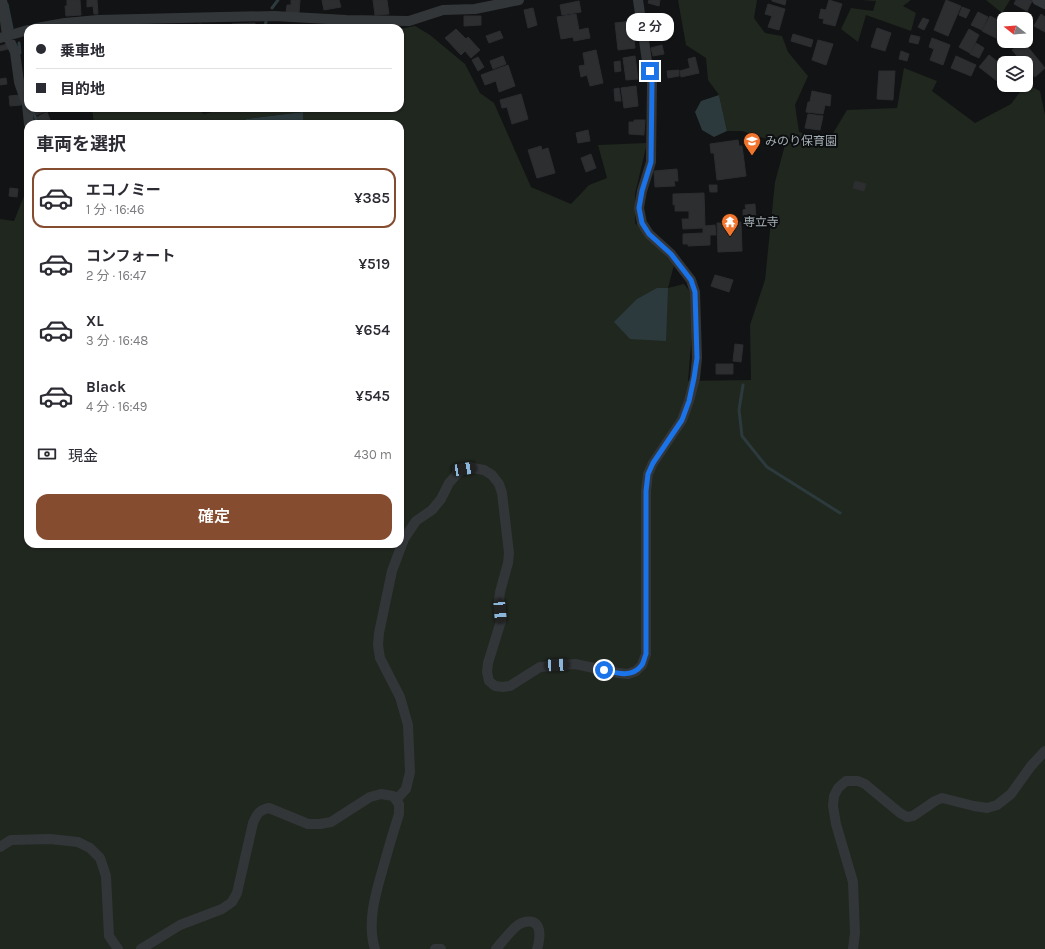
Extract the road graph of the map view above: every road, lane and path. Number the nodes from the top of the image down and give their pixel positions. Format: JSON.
{"nodes":[{"id":1,"x":2,"y":0,"type":"edge"},
{"id":2,"x":519,"y":0,"type":"edge"},
{"id":3,"x":638,"y":0,"type":"edge"},
{"id":4,"x":1038,"y":0,"type":"edge"},
{"id":5,"x":495,"y":3,"type":"edge"},
{"id":6,"x":1045,"y":4,"type":"edge"},
{"id":7,"x":59,"y":24,"type":"edge"},
{"id":8,"x":24,"y":31,"type":"edge"},
{"id":9,"x":4,"y":37,"type":"edge"},
{"id":10,"x":24,"y":96,"type":"edge"},
{"id":11,"x":404,"y":539,"type":"edge"},
{"id":12,"x":401,"y":548,"type":"edge"},
{"id":13,"x":1045,"y":751,"type":"edge"},
{"id":14,"x":396,"y":800,"type":"junction"},
{"id":15,"x":0,"y":847,"type":"edge"},
{"id":16,"x":118,"y":949,"type":"edge"},
{"id":17,"x":141,"y":949,"type":"edge"},
{"id":18,"x":375,"y":949,"type":"edge"},
{"id":19,"x":435,"y":949,"type":"edge"},
{"id":20,"x":441,"y":949,"type":"edge"},
{"id":21,"x":496,"y":949,"type":"edge"},
{"id":22,"x":537,"y":949,"type":"edge"},
{"id":23,"x":853,"y":949,"type":"edge"}],
"edges":[{"from":1,"to":9,"type":"street"},
{"from":2,"to":5,"type":"street"},
{"from":3,"to":11,"type":"street"},
{"from":4,"to":6,"type":"street"},
{"from":5,"to":7,"type":"street"},
{"from":8,"to":9,"type":"street"},
{"from":9,"to":10,"type":"street"},
{"from":12,"to":14,"type":"street"},
{"from":13,"to":23,"type":"street"},
{"from":14,"to":17,"type":"street"},
{"from":14,"to":18,"type":"street"},
{"from":15,"to":16,"type":"street"},
{"from":19,"to":20,"type":"street"},
{"from":21,"to":22,"type":"street"}]}
